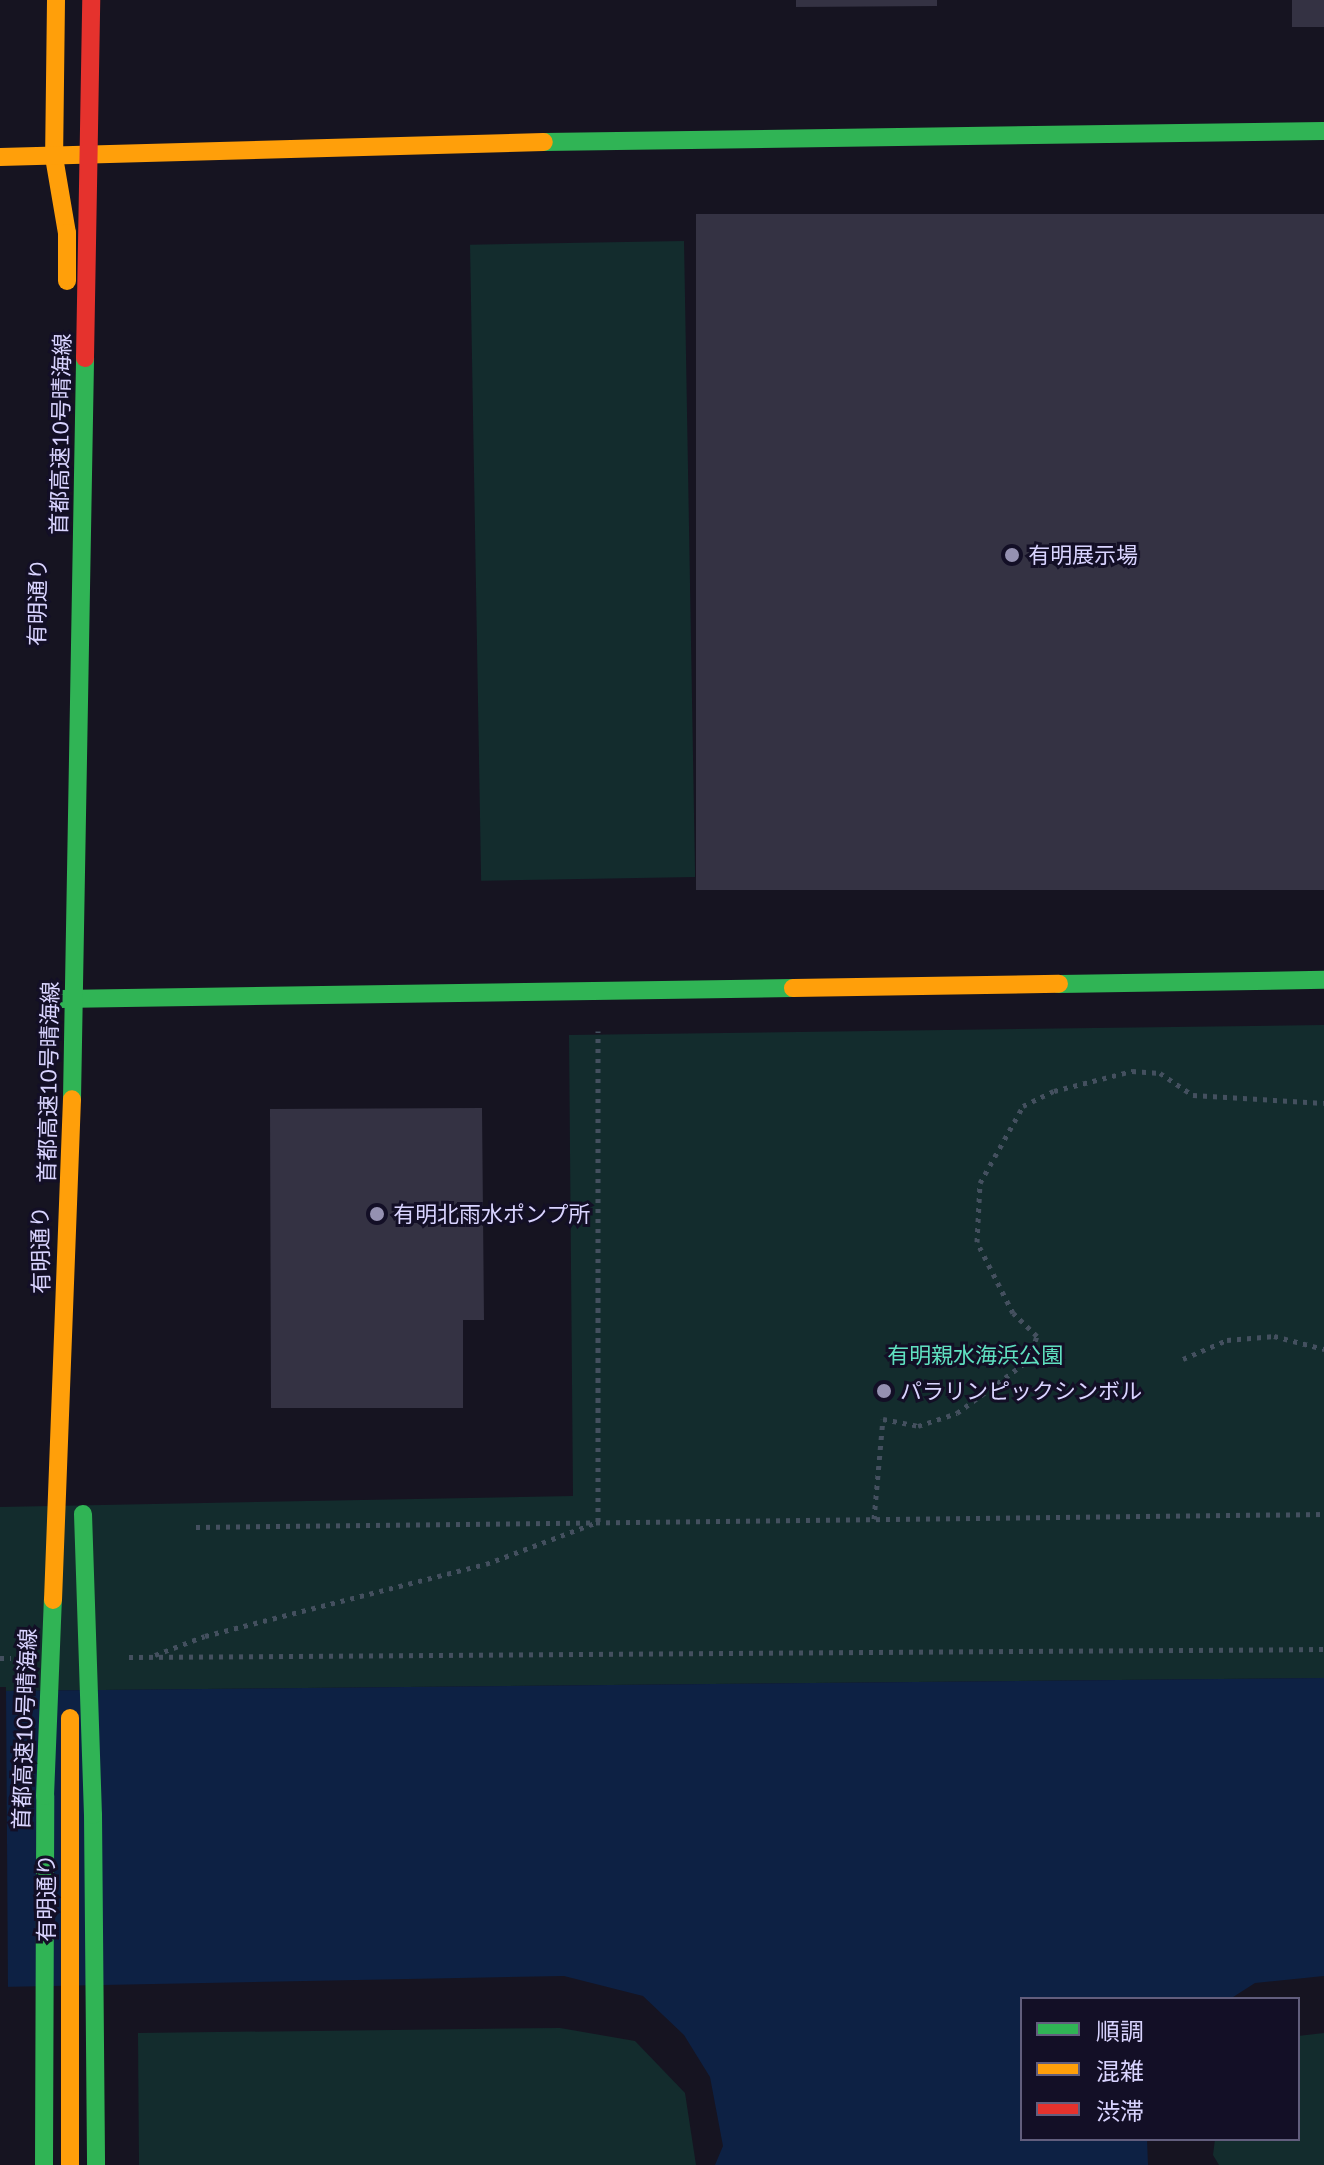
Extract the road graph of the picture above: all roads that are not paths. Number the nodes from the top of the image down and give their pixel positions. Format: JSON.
{"nodes":[{"id":1,"x":56,"y":0,"type":"edge"},
{"id":2,"x":91,"y":0,"type":"edge"},
{"id":3,"x":1324,"y":131,"type":"edge"},
{"id":4,"x":0,"y":157,"type":"edge"},
{"id":5,"x":54,"y":157,"type":"junction"},
{"id":6,"x":1324,"y":980,"type":"edge"},
{"id":7,"x":61,"y":999,"type":"junction"},
{"id":8,"x":71,"y":1151,"type":"junction"},
{"id":9,"x":80,"y":1436,"type":"dead end"},
{"id":10,"x":82,"y":1499,"type":"dead end"},
{"id":11,"x":44,"y":2165,"type":"edge"},
{"id":12,"x":70,"y":2165,"type":"edge"},
{"id":13,"x":96,"y":2165,"type":"edge"}],
"edges":[{"from":1,"to":5,"type":"main road","name":"有明通り"},
{"from":2,"to":8,"type":"main road","name":"首都高速10号晴海線","bridge":true},
{"from":3,"to":5,"type":"main road"},
{"from":4,"to":5,"type":"main road"},
{"from":5,"to":7,"type":"main road","name":"有明通り"},
{"from":6,"to":7,"type":"main road"},
{"from":7,"to":12,"type":"main road","name":"有明通り","bridge":true},
{"from":8,"to":9,"type":"main road","bridge":true},
{"from":8,"to":11,"type":"main road","name":"首都高速10号晴海線","bridge":true},
{"from":10,"to":13,"type":"main road","bridge":true}]}
